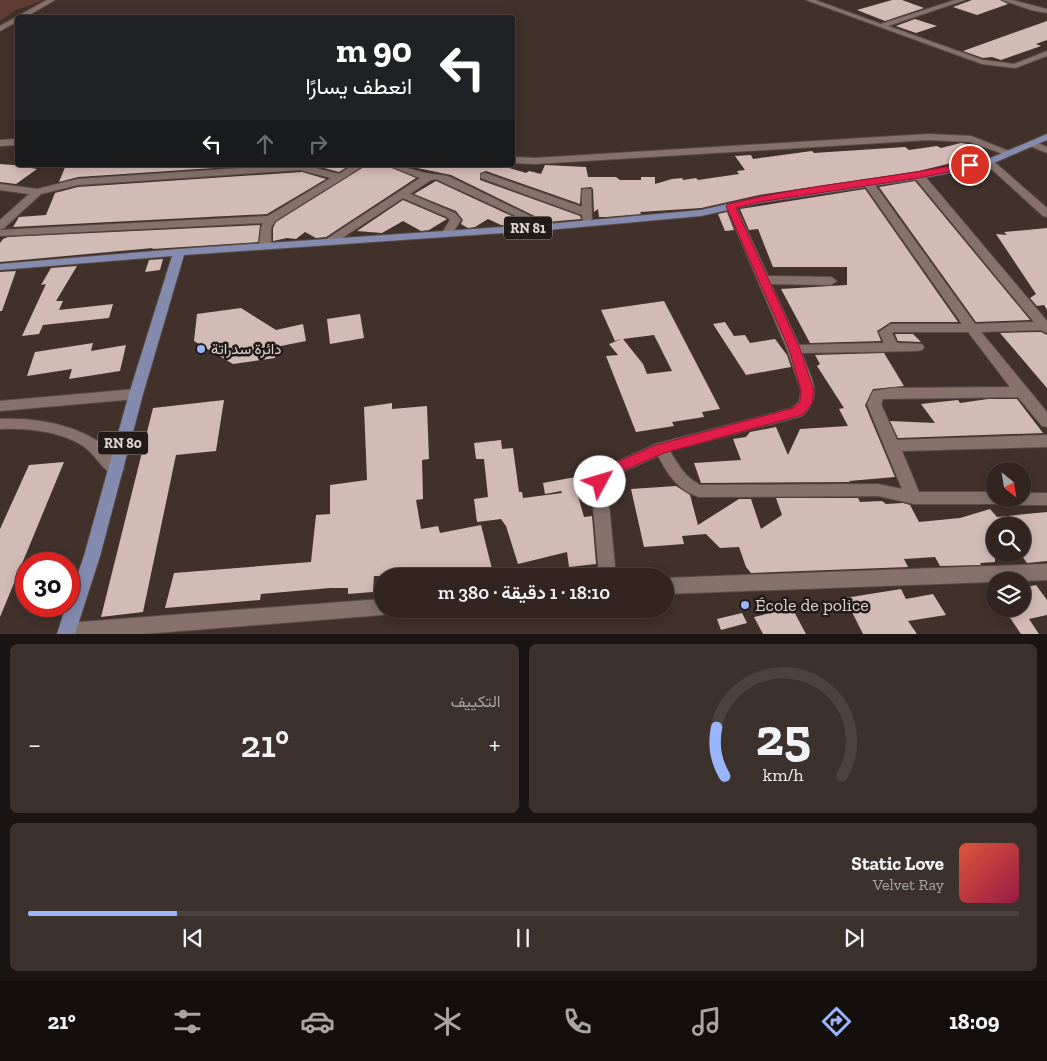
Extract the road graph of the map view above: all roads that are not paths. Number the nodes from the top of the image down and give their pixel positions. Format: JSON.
{"nodes":[{"id":1,"x":52,"y":0,"type":"edge"},
{"id":2,"x":809,"y":0,"type":"edge"},
{"id":3,"x":962,"y":0,"type":"edge"},
{"id":4,"x":1005,"y":0,"type":"edge"},
{"id":5,"x":1047,"y":11,"type":"edge"},
{"id":6,"x":24,"y":15,"type":"edge"},
{"id":7,"x":15,"y":20,"type":"edge"},
{"id":8,"x":881,"y":26,"type":"junction"},
{"id":9,"x":0,"y":29,"type":"edge"},
{"id":10,"x":1047,"y":45,"type":"edge"},
{"id":11,"x":1047,"y":53,"type":"edge"},
{"id":12,"x":999,"y":65,"type":"junction"},
{"id":13,"x":1047,"y":138,"type":"edge"},
{"id":14,"x":15,"y":142,"type":"edge"},
{"id":15,"x":0,"y":143,"type":"edge"},
{"id":16,"x":1033,"y":144,"type":"junction"},
{"id":17,"x":1047,"y":150,"type":"edge"},
{"id":18,"x":1009,"y":153,"type":"junction"},
{"id":19,"x":515,"y":160,"type":"edge"},
{"id":20,"x":989,"y":162,"type":"junction"},
{"id":21,"x":357,"y":167,"type":"edge"},
{"id":22,"x":398,"y":167,"type":"edge"},
{"id":23,"x":485,"y":176,"type":"dead end"},
{"id":24,"x":919,"y":176,"type":"junction"},
{"id":25,"x":340,"y":177,"type":"junction"},
{"id":26,"x":428,"y":177,"type":"junction"},
{"id":27,"x":868,"y":183,"type":"junction"},
{"id":28,"x":0,"y":187,"type":"edge"},
{"id":29,"x":588,"y":191,"type":"dead end"},
{"id":30,"x":38,"y":192,"type":"junction"},
{"id":31,"x":402,"y":194,"type":"junction"},
{"id":32,"x":731,"y":206,"type":"junction"},
{"id":33,"x":1047,"y":214,"type":"edge"},
{"id":34,"x":588,"y":218,"type":"junction"},
{"id":35,"x":270,"y":219,"type":"junction"},
{"id":36,"x":0,"y":226,"type":"edge"},
{"id":37,"x":548,"y":227,"type":"junction"},
{"id":38,"x":0,"y":233,"type":"edge"},
{"id":39,"x":447,"y":233,"type":"junction"},
{"id":40,"x":330,"y":242,"type":"junction"},
{"id":41,"x":265,"y":246,"type":"junction"},
{"id":42,"x":179,"y":252,"type":"junction"},
{"id":43,"x":0,"y":267,"type":"edge"},
{"id":44,"x":762,"y":280,"type":"junction"},
{"id":45,"x":831,"y":281,"type":"dead end"},
{"id":46,"x":973,"y":328,"type":"junction"},
{"id":47,"x":1045,"y":328,"type":"edge"},
{"id":48,"x":917,"y":347,"type":"dead end"},
{"id":49,"x":893,"y":348,"type":"junction"},
{"id":50,"x":794,"y":349,"type":"junction"},
{"id":51,"x":1021,"y":392,"type":"junction"},
{"id":52,"x":136,"y":394,"type":"junction"},
{"id":53,"x":0,"y":406,"type":"edge"},
{"id":54,"x":1047,"y":422,"type":"edge"},
{"id":55,"x":0,"y":424,"type":"edge"},
{"id":56,"x":1047,"y":441,"type":"edge"},
{"id":57,"x":892,"y":446,"type":"junction"},
{"id":58,"x":661,"y":448,"type":"junction"},
{"id":59,"x":116,"y":469,"type":"junction"},
{"id":60,"x":914,"y":498,"type":"junction"},
{"id":61,"x":986,"y":498,"type":"edge"},
{"id":62,"x":1031,"y":499,"type":"edge"},
{"id":63,"x":1047,"y":499,"type":"edge"},
{"id":64,"x":606,"y":568,"type":"edge"},
{"id":65,"x":1047,"y":572,"type":"edge"},
{"id":66,"x":674,"y":586,"type":"edge"},
{"id":67,"x":374,"y":608,"type":"edge"},
{"id":68,"x":67,"y":632,"type":"edge"}],
"edges":[{"from":1,"to":6,"type":"street"},
{"from":2,"to":8,"type":"street"},
{"from":3,"to":8,"type":"street"},
{"from":4,"to":5,"type":"street"},
{"from":7,"to":9,"type":"street"},
{"from":8,"to":12,"type":"street"},
{"from":10,"to":12,"type":"street"},
{"from":11,"to":12,"type":"street"},
{"from":13,"to":16,"type":"main road","number":"RN 81"},
{"from":14,"to":15,"type":"street"},
{"from":16,"to":17,"type":"street"},
{"from":16,"to":18,"type":"main road","number":"RN 81"},
{"from":18,"to":19,"type":"street"},
{"from":18,"to":20,"type":"main road","number":"RN 81"},
{"from":20,"to":24,"type":"main road","number":"RN 81"},
{"from":20,"to":33,"type":"street"},
{"from":21,"to":25,"type":"street"},
{"from":22,"to":26,"type":"street"},
{"from":23,"to":34,"type":"street"},
{"from":24,"to":27,"type":"main road","number":"RN 81"},
{"from":24,"to":47,"type":"street"},
{"from":25,"to":30,"type":"street"},
{"from":25,"to":35,"type":"street"},
{"from":26,"to":31,"type":"street"},
{"from":26,"to":37,"type":"street"},
{"from":27,"to":32,"type":"main road","number":"RN 81"},
{"from":27,"to":46,"type":"street"},
{"from":28,"to":30,"type":"street"},
{"from":29,"to":34,"type":"street"},
{"from":30,"to":36,"type":"street"},
{"from":31,"to":39,"type":"street"},
{"from":31,"to":40,"type":"street"},
{"from":32,"to":34,"type":"main road","number":"RN 81"},
{"from":32,"to":44,"type":"street"},
{"from":34,"to":37,"type":"main road","number":"RN 81"},
{"from":35,"to":38,"type":"street"},
{"from":35,"to":41,"type":"street"},
{"from":37,"to":39,"type":"main road","number":"RN 81"},
{"from":39,"to":40,"type":"main road","number":"RN 81"},
{"from":40,"to":41,"type":"main road","number":"RN 81"},
{"from":41,"to":42,"type":"main road","number":"RN 81"},
{"from":42,"to":43,"type":"main road","number":"RN 81"},
{"from":42,"to":52,"type":"main road","number":"RN 80"},
{"from":44,"to":45,"type":"street"},
{"from":44,"to":50,"type":"street"},
{"from":46,"to":47,"type":"street"},
{"from":46,"to":49,"type":"street"},
{"from":46,"to":51,"type":"street"},
{"from":48,"to":49,"type":"street"},
{"from":49,"to":50,"type":"street"},
{"from":50,"to":58,"type":"street"},
{"from":51,"to":54,"type":"street"},
{"from":51,"to":57,"type":"street"},
{"from":52,"to":53,"type":"street"},
{"from":52,"to":59,"type":"main road","number":"RN 80"},
{"from":55,"to":59,"type":"street"},
{"from":56,"to":57,"type":"street"},
{"from":57,"to":60,"type":"street"},
{"from":58,"to":60,"type":"street"},
{"from":58,"to":64,"type":"street"},
{"from":59,"to":68,"type":"main road","number":"RN 80"},
{"from":60,"to":61,"type":"street"},
{"from":62,"to":63,"type":"street"},
{"from":65,"to":66,"type":"street"},
{"from":67,"to":68,"type":"street"}]}
